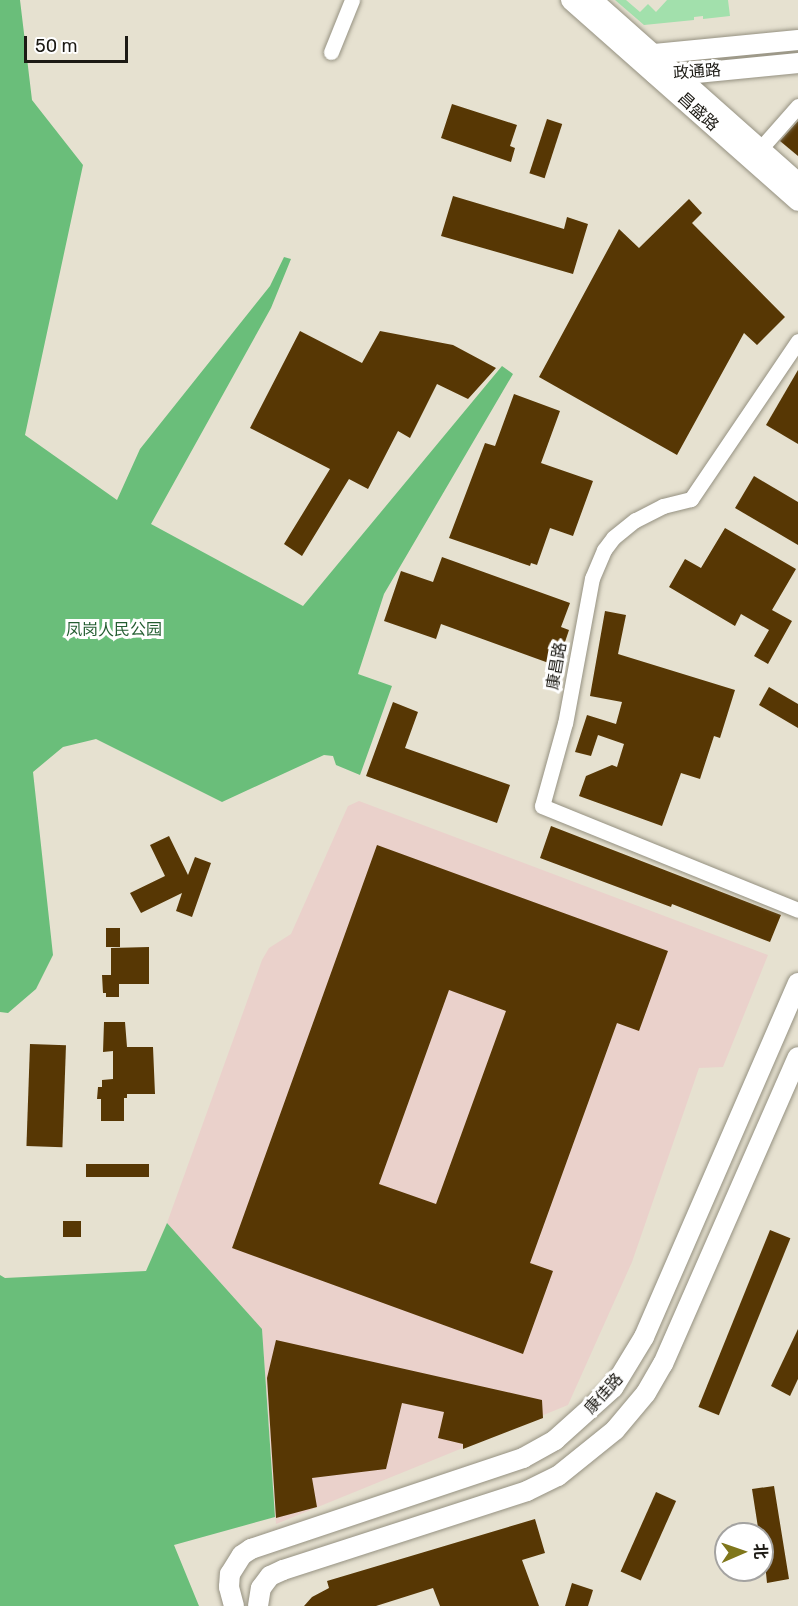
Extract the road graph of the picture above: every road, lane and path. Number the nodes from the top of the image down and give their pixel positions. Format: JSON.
{"nodes":[{"id":1,"x":352,"y":0,"type":"edge"},
{"id":2,"x":571,"y":0,"type":"edge"},
{"id":3,"x":592,"y":0,"type":"edge"},
{"id":4,"x":798,"y":40,"type":"edge"},
{"id":5,"x":331,"y":52,"type":"dead end"},
{"id":6,"x":652,"y":54,"type":"junction"},
{"id":7,"x":798,"y":63,"type":"edge"},
{"id":8,"x":655,"y":74,"type":"junction"},
{"id":9,"x":676,"y":75,"type":"junction"},
{"id":10,"x":798,"y":106,"type":"edge"},
{"id":11,"x":755,"y":154,"type":"junction"},
{"id":12,"x":798,"y":183,"type":"edge"},
{"id":13,"x":798,"y":201,"type":"edge"},
{"id":14,"x":798,"y":341,"type":"edge"},
{"id":15,"x":798,"y":910,"type":"edge"},
{"id":16,"x":798,"y":983,"type":"edge"},
{"id":17,"x":798,"y":1057,"type":"edge"},
{"id":18,"x":234,"y":1606,"type":"edge"},
{"id":19,"x":258,"y":1606,"type":"edge"}],
"edges":[{"from":1,"to":5,"type":"street"},
{"from":2,"to":8,"type":"street","name":"昌盛路"},
{"from":3,"to":6,"type":"street","name":"昌盛路"},
{"from":4,"to":6,"type":"street","name":"政通路"},
{"from":6,"to":8,"type":"street","name":"政通路"},
{"from":6,"to":9,"type":"street","name":"昌盛路"},
{"from":7,"to":9,"type":"street","name":"政通路"},
{"from":8,"to":9,"type":"street","name":"政通路"},
{"from":8,"to":11,"type":"street","name":"昌盛路"},
{"from":9,"to":11,"type":"street","name":"昌盛路"},
{"from":10,"to":11,"type":"street"},
{"from":11,"to":12,"type":"street","name":"昌盛路"},
{"from":11,"to":13,"type":"street","name":"昌盛路"},
{"from":14,"to":15,"type":"street","name":"康昌路"},
{"from":16,"to":18,"type":"street","name":"康佳路"},
{"from":17,"to":19,"type":"street","name":"康佳路"}]}
